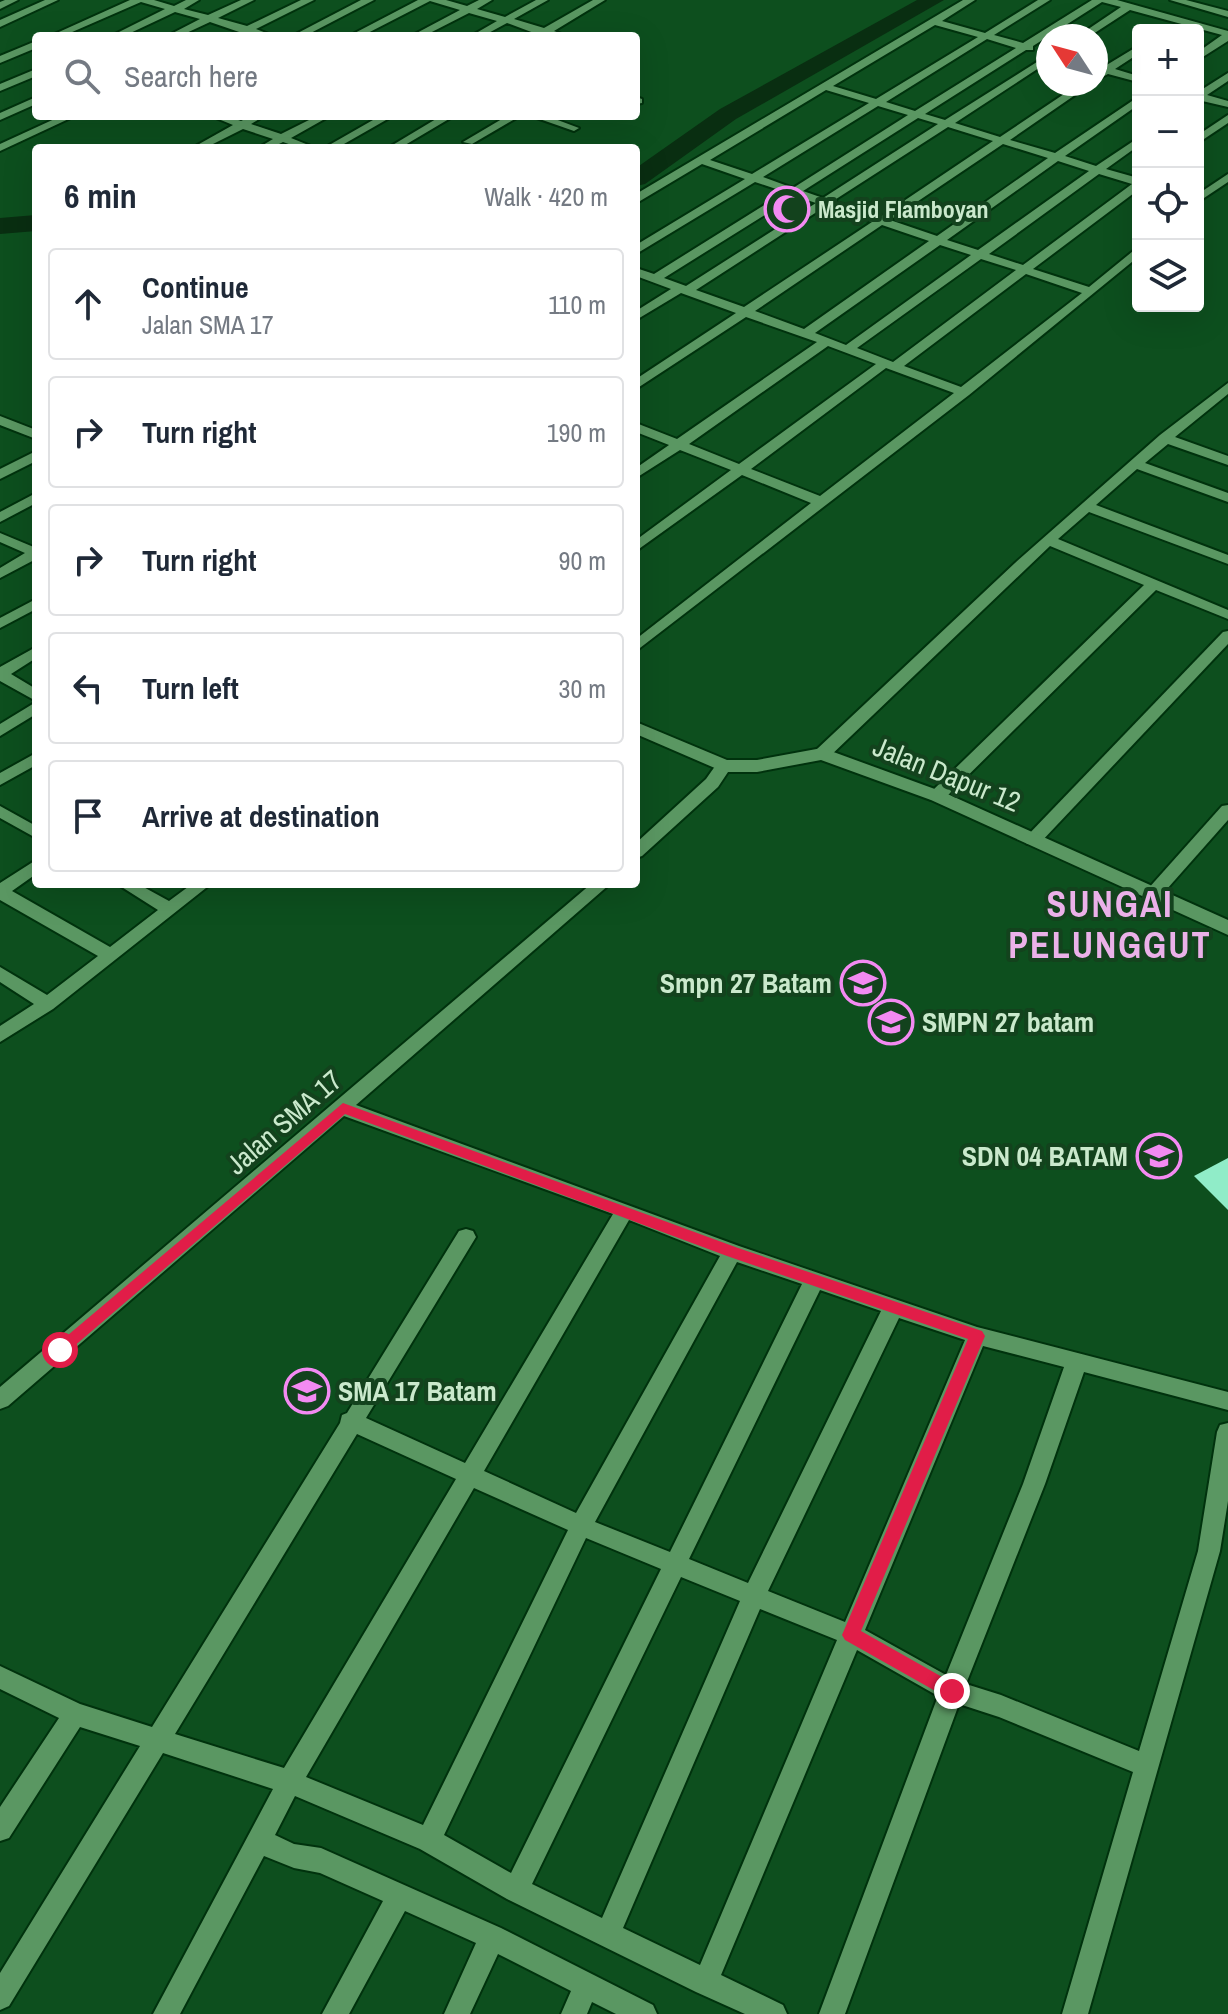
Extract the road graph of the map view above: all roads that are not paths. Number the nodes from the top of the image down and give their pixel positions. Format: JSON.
{"nodes":[{"id":1,"x":13,"y":0,"type":"edge"},
{"id":2,"x":53,"y":0,"type":"edge"},
{"id":3,"x":140,"y":0,"type":"edge"},
{"id":4,"x":194,"y":0,"type":"edge"},
{"id":5,"x":249,"y":0,"type":"edge"},
{"id":6,"x":309,"y":0,"type":"edge"},
{"id":7,"x":369,"y":0,"type":"edge"},
{"id":8,"x":426,"y":0,"type":"edge"},
{"id":9,"x":435,"y":0,"type":"edge"},
{"id":10,"x":487,"y":0,"type":"edge"},
{"id":11,"x":543,"y":0,"type":"edge"},
{"id":12,"x":600,"y":0,"type":"edge"},
{"id":13,"x":970,"y":0,"type":"edge"},
{"id":14,"x":1045,"y":0,"type":"edge"},
{"id":15,"x":1099,"y":0,"type":"edge"},
{"id":16,"x":1106,"y":0,"type":"edge"},
{"id":17,"x":1175,"y":0,"type":"edge"},
{"id":18,"x":1211,"y":0,"type":"edge"},
{"id":19,"x":0,"y":6,"type":"edge"},
{"id":20,"x":1129,"y":6,"type":"junction"},
{"id":21,"x":1200,"y":7,"type":"junction"},
{"id":22,"x":177,"y":9,"type":"junction"},
{"id":23,"x":469,"y":9,"type":"junction"},
{"id":24,"x":1228,"y":14,"type":"edge"},
{"id":25,"x":210,"y":18,"type":"junction"},
{"id":26,"x":506,"y":19,"type":"junction"},
{"id":27,"x":1180,"y":20,"type":"junction"},
{"id":28,"x":936,"y":22,"type":"junction"},
{"id":29,"x":0,"y":24,"type":"edge"},
{"id":30,"x":1101,"y":24,"type":"edge"},
{"id":31,"x":1174,"y":24,"type":"edge"},
{"id":32,"x":247,"y":30,"type":"junction"},
{"id":33,"x":64,"y":32,"type":"edge"},
{"id":34,"x":125,"y":32,"type":"edge"},
{"id":35,"x":180,"y":32,"type":"edge"},
{"id":36,"x":243,"y":32,"type":"edge"},
{"id":37,"x":254,"y":32,"type":"edge"},
{"id":38,"x":305,"y":32,"type":"edge"},
{"id":39,"x":362,"y":32,"type":"edge"},
{"id":40,"x":424,"y":32,"type":"edge"},
{"id":41,"x":483,"y":32,"type":"edge"},
{"id":42,"x":536,"y":32,"type":"edge"},
{"id":43,"x":544,"y":32,"type":"edge"},
{"id":44,"x":1228,"y":35,"type":"edge"},
{"id":45,"x":987,"y":36,"type":"junction"},
{"id":46,"x":32,"y":46,"type":"edge"},
{"id":47,"x":1025,"y":47,"type":"junction"},
{"id":48,"x":0,"y":48,"type":"edge"},
{"id":49,"x":1036,"y":51,"type":"edge"},
{"id":50,"x":1132,"y":52,"type":"edge"},
{"id":51,"x":16,"y":53,"type":"junction"},
{"id":52,"x":1204,"y":53,"type":"edge"},
{"id":53,"x":32,"y":58,"type":"edge"},
{"id":54,"x":0,"y":60,"type":"edge"},
{"id":55,"x":1036,"y":64,"type":"edge"},
{"id":56,"x":1108,"y":64,"type":"edge"},
{"id":57,"x":1108,"y":70,"type":"edge"},
{"id":58,"x":32,"y":74,"type":"edge"},
{"id":59,"x":1228,"y":76,"type":"edge"},
{"id":60,"x":1132,"y":77,"type":"edge"},
{"id":61,"x":826,"y":87,"type":"junction"},
{"id":62,"x":0,"y":88,"type":"edge"},
{"id":63,"x":1068,"y":96,"type":"edge"},
{"id":64,"x":1199,"y":96,"type":"edge"},
{"id":65,"x":1204,"y":98,"type":"edge"},
{"id":66,"x":32,"y":102,"type":"edge"},
{"id":67,"x":877,"y":103,"type":"junction"},
{"id":68,"x":1132,"y":104,"type":"edge"},
{"id":69,"x":1228,"y":104,"type":"edge"},
{"id":70,"x":916,"y":114,"type":"junction"},
{"id":71,"x":0,"y":117,"type":"edge"},
{"id":72,"x":1228,"y":118,"type":"edge"},
{"id":73,"x":61,"y":120,"type":"edge"},
{"id":74,"x":228,"y":120,"type":"edge"},
{"id":75,"x":251,"y":120,"type":"edge"},
{"id":76,"x":317,"y":120,"type":"edge"},
{"id":77,"x":381,"y":120,"type":"edge"},
{"id":78,"x":442,"y":120,"type":"edge"},
{"id":79,"x":508,"y":120,"type":"edge"},
{"id":80,"x":549,"y":120,"type":"edge"},
{"id":81,"x":946,"y":124,"type":"junction"},
{"id":82,"x":242,"y":125,"type":"junction"},
{"id":83,"x":574,"y":128,"type":"dead end"},
{"id":84,"x":1204,"y":136,"type":"edge"},
{"id":85,"x":283,"y":138,"type":"junction"},
{"id":86,"x":1001,"y":141,"type":"junction"},
{"id":87,"x":468,"y":142,"type":"dead end"},
{"id":88,"x":205,"y":144,"type":"edge"},
{"id":89,"x":271,"y":144,"type":"edge"},
{"id":90,"x":300,"y":144,"type":"edge"},
{"id":91,"x":336,"y":144,"type":"edge"},
{"id":92,"x":400,"y":144,"type":"edge"},
{"id":93,"x":1132,"y":145,"type":"edge"},
{"id":94,"x":0,"y":148,"type":"edge"},
{"id":95,"x":1055,"y":158,"type":"junction"},
{"id":96,"x":700,"y":160,"type":"junction"},
{"id":97,"x":1097,"y":170,"type":"junction"},
{"id":98,"x":1228,"y":177,"type":"edge"},
{"id":99,"x":753,"y":178,"type":"junction"},
{"id":100,"x":1132,"y":182,"type":"edge"},
{"id":101,"x":1132,"y":188,"type":"edge"},
{"id":102,"x":793,"y":191,"type":"junction"},
{"id":103,"x":1204,"y":195,"type":"edge"},
{"id":104,"x":640,"y":197,"type":"edge"},
{"id":105,"x":824,"y":202,"type":"junction"},
{"id":106,"x":881,"y":221,"type":"junction"},
{"id":107,"x":937,"y":240,"type":"junction"},
{"id":108,"x":640,"y":248,"type":"edge"},
{"id":109,"x":979,"y":254,"type":"junction"},
{"id":110,"x":1132,"y":256,"type":"edge"},
{"id":111,"x":1024,"y":269,"type":"junction"},
{"id":112,"x":640,"y":273,"type":"edge"},
{"id":113,"x":655,"y":279,"type":"junction"},
{"id":114,"x":684,"y":289,"type":"junction"},
{"id":115,"x":1091,"y":292,"type":"junction"},
{"id":116,"x":746,"y":312,"type":"junction"},
{"id":117,"x":640,"y":314,"type":"edge"},
{"id":118,"x":805,"y":334,"type":"junction"},
{"id":119,"x":827,"y":341,"type":"junction"},
{"id":120,"x":848,"y":349,"type":"junction"},
{"id":121,"x":890,"y":364,"type":"junction"},
{"id":122,"x":640,"y":382,"type":"edge"},
{"id":123,"x":1228,"y":388,"type":"edge"},
{"id":124,"x":964,"y":392,"type":"junction"},
{"id":125,"x":3,"y":424,"type":"edge"},
{"id":126,"x":640,"y":429,"type":"edge"},
{"id":127,"x":32,"y":434,"type":"edge"},
{"id":128,"x":1165,"y":438,"type":"junction"},
{"id":129,"x":678,"y":444,"type":"junction"},
{"id":130,"x":32,"y":457,"type":"edge"},
{"id":131,"x":1228,"y":461,"type":"edge"},
{"id":132,"x":1135,"y":464,"type":"junction"},
{"id":133,"x":741,"y":470,"type":"junction"},
{"id":134,"x":640,"y":471,"type":"edge"},
{"id":135,"x":0,"y":475,"type":"edge"},
{"id":136,"x":1228,"y":498,"type":"edge"},
{"id":137,"x":32,"y":499,"type":"edge"},
{"id":138,"x":821,"y":502,"type":"junction"},
{"id":139,"x":1088,"y":507,"type":"junction"},
{"id":140,"x":0,"y":518,"type":"edge"},
{"id":141,"x":0,"y":537,"type":"edge"},
{"id":142,"x":1050,"y":541,"type":"junction"},
{"id":143,"x":640,"y":544,"type":"edge"},
{"id":144,"x":32,"y":551,"type":"edge"},
{"id":145,"x":32,"y":555,"type":"edge"},
{"id":146,"x":1228,"y":560,"type":"edge"},
{"id":147,"x":0,"y":574,"type":"edge"},
{"id":148,"x":1153,"y":585,"type":"junction"},
{"id":149,"x":32,"y":605,"type":"edge"},
{"id":150,"x":1228,"y":615,"type":"edge"},
{"id":151,"x":0,"y":624,"type":"edge"},
{"id":152,"x":1228,"y":635,"type":"edge"},
{"id":153,"x":640,"y":638,"type":"edge"},
{"id":154,"x":32,"y":654,"type":"edge"},
{"id":155,"x":32,"y":694,"type":"edge"},
{"id":156,"x":32,"y":710,"type":"edge"},
{"id":157,"x":640,"y":729,"type":"edge"},
{"id":158,"x":0,"y":731,"type":"edge"},
{"id":159,"x":822,"y":754,"type":"junction"},
{"id":160,"x":32,"y":760,"type":"edge"},
{"id":161,"x":724,"y":766,"type":"junction"},
{"id":162,"x":0,"y":780,"type":"edge"},
{"id":163,"x":937,"y":796,"type":"junction"},
{"id":164,"x":1228,"y":810,"type":"edge"},
{"id":165,"x":0,"y":811,"type":"edge"},
{"id":166,"x":32,"y":831,"type":"edge"},
{"id":167,"x":1033,"y":840,"type":"junction"},
{"id":168,"x":640,"y":848,"type":"edge"},
{"id":169,"x":32,"y":869,"type":"edge"},
{"id":170,"x":132,"y":888,"type":"edge"},
{"id":171,"x":198,"y":888,"type":"edge"},
{"id":172,"x":597,"y":888,"type":"edge"},
{"id":173,"x":0,"y":892,"type":"edge"},
{"id":174,"x":1153,"y":894,"type":"junction"},
{"id":175,"x":170,"y":909,"type":"junction"},
{"id":176,"x":1228,"y":928,"type":"edge"},
{"id":177,"x":111,"y":955,"type":"junction"},
{"id":178,"x":0,"y":973,"type":"edge"},
{"id":179,"x":47,"y":1004,"type":"junction"},
{"id":180,"x":0,"y":1035,"type":"edge"},
{"id":181,"x":343,"y":1108,"type":"junction"},
{"id":182,"x":625,"y":1210,"type":"junction"},
{"id":183,"x":466,"y":1237,"type":"dead end"},
{"id":184,"x":732,"y":1252,"type":"junction"},
{"id":185,"x":815,"y":1279,"type":"junction"},
{"id":186,"x":893,"y":1308,"type":"junction"},
{"id":187,"x":977,"y":1336,"type":"junction"},
{"id":188,"x":1076,"y":1364,"type":"junction"},
{"id":189,"x":0,"y":1400,"type":"edge"},
{"id":190,"x":1228,"y":1401,"type":"edge"},
{"id":191,"x":350,"y":1421,"type":"junction"},
{"id":192,"x":1228,"y":1432,"type":"edge"},
{"id":193,"x":468,"y":1476,"type":"junction"},
{"id":194,"x":581,"y":1526,"type":"junction"},
{"id":195,"x":677,"y":1565,"type":"junction"},
{"id":196,"x":754,"y":1595,"type":"junction"},
{"id":197,"x":851,"y":1635,"type":"junction"},
{"id":198,"x":0,"y":1677,"type":"edge"},
{"id":199,"x":952,"y":1691,"type":"junction"},
{"id":200,"x":75,"y":1714,"type":"junction"},
{"id":201,"x":160,"y":1740,"type":"junction"},
{"id":202,"x":1147,"y":1766,"type":"junction"},
{"id":203,"x":290,"y":1782,"type":"junction"},
{"id":204,"x":0,"y":1829,"type":"edge"},
{"id":205,"x":429,"y":1840,"type":"junction"},
{"id":206,"x":259,"y":1841,"type":"junction"},
{"id":207,"x":516,"y":1890,"type":"junction"},
{"id":208,"x":399,"y":1897,"type":"junction"},
{"id":209,"x":608,"y":1934,"type":"junction"},
{"id":210,"x":492,"y":1937,"type":"junction"},
{"id":211,"x":705,"y":1983,"type":"junction"},
{"id":212,"x":586,"y":1986,"type":"junction"},
{"id":213,"x":0,"y":1997,"type":"edge"},
{"id":214,"x":166,"y":2014,"type":"edge"},
{"id":215,"x":335,"y":2014,"type":"edge"},
{"id":216,"x":457,"y":2014,"type":"edge"},
{"id":217,"x":574,"y":2014,"type":"edge"},
{"id":218,"x":644,"y":2014,"type":"edge"},
{"id":219,"x":774,"y":2014,"type":"edge"},
{"id":220,"x":832,"y":2014,"type":"edge"},
{"id":221,"x":1075,"y":2014,"type":"edge"}],
"edges":[{"from":1,"to":19,"type":"street"},
{"from":2,"to":29,"type":"street"},
{"from":3,"to":22,"type":"street"},
{"from":3,"to":33,"type":"street"},
{"from":4,"to":22,"type":"street"},
{"from":5,"to":25,"type":"street"},
{"from":6,"to":32,"type":"street"},
{"from":7,"to":38,"type":"street"},
{"from":8,"to":39,"type":"street"},
{"from":9,"to":23,"type":"street"},
{"from":10,"to":23,"type":"street"},
{"from":11,"to":26,"type":"street"},
{"from":12,"to":43,"type":"street"},
{"from":13,"to":28,"type":"street"},
{"from":14,"to":45,"type":"street"},
{"from":15,"to":47,"type":"street"},
{"from":16,"to":20,"type":"street"},
{"from":17,"to":21,"type":"street"},
{"from":18,"to":21,"type":"street"},
{"from":20,"to":27,"type":"street"},
{"from":20,"to":30,"type":"street"},
{"from":21,"to":24,"type":"street"},
{"from":21,"to":27,"type":"street"},
{"from":22,"to":25,"type":"street"},
{"from":22,"to":34,"type":"street"},
{"from":23,"to":26,"type":"street"},
{"from":23,"to":40,"type":"street"},
{"from":25,"to":32,"type":"street"},
{"from":25,"to":35,"type":"street"},
{"from":26,"to":41,"type":"street"},
{"from":26,"to":42,"type":"street"},
{"from":27,"to":31,"type":"street"},
{"from":27,"to":44,"type":"street"},
{"from":28,"to":45,"type":"street"},
{"from":28,"to":61,"type":"street"},
{"from":32,"to":36,"type":"street"},
{"from":32,"to":37,"type":"street"},
{"from":44,"to":52,"type":"street"},
{"from":45,"to":47,"type":"street"},
{"from":45,"to":67,"type":"street"},
{"from":46,"to":51,"type":"street"},
{"from":47,"to":49,"type":"street"},
{"from":47,"to":70,"type":"street"},
{"from":48,"to":51,"type":"street"},
{"from":50,"to":56,"type":"street"},
{"from":51,"to":53,"type":"street"},
{"from":51,"to":54,"type":"street"},
{"from":55,"to":81,"type":"street"},
{"from":57,"to":60,"type":"street"},
{"from":58,"to":62,"type":"street"},
{"from":59,"to":64,"type":"street"},
{"from":61,"to":67,"type":"street"},
{"from":61,"to":96,"type":"street"},
{"from":63,"to":86,"type":"street"},
{"from":65,"to":69,"type":"street"},
{"from":66,"to":71,"type":"street"},
{"from":67,"to":70,"type":"street"},
{"from":67,"to":99,"type":"street"},
{"from":68,"to":95,"type":"street"},
{"from":70,"to":81,"type":"street"},
{"from":70,"to":102,"type":"street"},
{"from":72,"to":84,"type":"street"},
{"from":73,"to":94,"type":"street"},
{"from":74,"to":82,"type":"street"},
{"from":75,"to":82,"type":"street"},
{"from":76,"to":85,"type":"street"},
{"from":77,"to":91,"type":"street"},
{"from":78,"to":92,"type":"street"},
{"from":79,"to":87,"type":"street"},
{"from":80,"to":83,"type":"street"},
{"from":81,"to":86,"type":"street"},
{"from":81,"to":105,"type":"street"},
{"from":82,"to":85,"type":"street"},
{"from":82,"to":88,"type":"street"},
{"from":85,"to":89,"type":"street"},
{"from":85,"to":90,"type":"street"},
{"from":86,"to":95,"type":"street"},
{"from":86,"to":106,"type":"street"},
{"from":93,"to":97,"type":"street"},
{"from":95,"to":97,"type":"street"},
{"from":95,"to":107,"type":"street"},
{"from":96,"to":99,"type":"street"},
{"from":96,"to":104,"type":"street"},
{"from":97,"to":100,"type":"street"},
{"from":97,"to":109,"type":"street"},
{"from":98,"to":103,"type":"street"},
{"from":99,"to":102,"type":"street"},
{"from":99,"to":108,"type":"street"},
{"from":101,"to":111,"type":"street"},
{"from":102,"to":105,"type":"street"},
{"from":102,"to":113,"type":"street"},
{"from":105,"to":106,"type":"street"},
{"from":105,"to":114,"type":"street"},
{"from":106,"to":107,"type":"street"},
{"from":106,"to":116,"type":"street"},
{"from":107,"to":109,"type":"street"},
{"from":107,"to":118,"type":"street"},
{"from":109,"to":111,"type":"street"},
{"from":109,"to":120,"type":"street"},
{"from":110,"to":115,"type":"street"},
{"from":111,"to":115,"type":"street"},
{"from":111,"to":121,"type":"street"},
{"from":112,"to":113,"type":"street"},
{"from":113,"to":114,"type":"street"},
{"from":114,"to":116,"type":"street"},
{"from":114,"to":117,"type":"street"},
{"from":115,"to":124,"type":"street"},
{"from":116,"to":118,"type":"street"},
{"from":116,"to":122,"type":"street"},
{"from":118,"to":119,"type":"street"},
{"from":119,"to":120,"type":"street"},
{"from":119,"to":129,"type":"street"},
{"from":120,"to":121,"type":"street"},
{"from":121,"to":124,"type":"street"},
{"from":121,"to":133,"type":"street"},
{"from":123,"to":128,"type":"street"},
{"from":124,"to":138,"type":"street"},
{"from":125,"to":127,"type":"street"},
{"from":126,"to":129,"type":"street"},
{"from":128,"to":131,"type":"street"},
{"from":128,"to":132,"type":"street"},
{"from":129,"to":133,"type":"street"},
{"from":129,"to":134,"type":"street"},
{"from":130,"to":135,"type":"street"},
{"from":132,"to":136,"type":"street"},
{"from":132,"to":139,"type":"street"},
{"from":133,"to":138,"type":"street"},
{"from":133,"to":143,"type":"street"},
{"from":137,"to":140,"type":"street"},
{"from":138,"to":153,"type":"street"},
{"from":139,"to":142,"type":"street"},
{"from":139,"to":146,"type":"street"},
{"from":141,"to":144,"type":"street"},
{"from":142,"to":148,"type":"street"},
{"from":142,"to":159,"type":"street"},
{"from":145,"to":147,"type":"street"},
{"from":148,"to":150,"type":"street"},
{"from":148,"to":163,"type":"street"},
{"from":149,"to":151,"type":"street"},
{"from":152,"to":167,"type":"street"},
{"from":154,"to":155,"type":"street"},
{"from":156,"to":158,"type":"street"},
{"from":157,"to":161,"type":"street"},
{"from":159,"to":161,"type":"street"},
{"from":159,"to":163,"type":"street","name":"Jalan Dapur 12"},
{"from":160,"to":162,"type":"street"},
{"from":161,"to":168,"type":"street"},
{"from":163,"to":167,"type":"street","name":"Jalan Dapur 12"},
{"from":164,"to":174,"type":"street"},
{"from":165,"to":166,"type":"street"},
{"from":167,"to":174,"type":"street","name":"Jalan Dapur 12"},
{"from":169,"to":173,"type":"street"},
{"from":170,"to":175,"type":"street"},
{"from":171,"to":175,"type":"street"},
{"from":172,"to":181,"type":"street","name":"Jalan SMA 17"},
{"from":173,"to":177,"type":"street"},
{"from":174,"to":176,"type":"street","name":"Jalan Dapur 12"},
{"from":175,"to":177,"type":"street"},
{"from":177,"to":179,"type":"street"},
{"from":178,"to":179,"type":"street"},
{"from":179,"to":180,"type":"street"},
{"from":181,"to":182,"type":"street"},
{"from":181,"to":189,"type":"street","name":"Jalan SMA 17"},
{"from":182,"to":184,"type":"street"},
{"from":182,"to":193,"type":"street"},
{"from":183,"to":191,"type":"street"},
{"from":184,"to":185,"type":"street"},
{"from":184,"to":194,"type":"street"},
{"from":185,"to":186,"type":"street"},
{"from":185,"to":195,"type":"street"},
{"from":186,"to":187,"type":"street"},
{"from":186,"to":196,"type":"street"},
{"from":187,"to":188,"type":"street"},
{"from":187,"to":197,"type":"street"},
{"from":188,"to":190,"type":"street"},
{"from":188,"to":199,"type":"street"},
{"from":191,"to":193,"type":"street"},
{"from":191,"to":201,"type":"street"},
{"from":192,"to":202,"type":"street"},
{"from":193,"to":194,"type":"street"},
{"from":193,"to":203,"type":"street"},
{"from":194,"to":195,"type":"street"},
{"from":194,"to":205,"type":"street"},
{"from":195,"to":196,"type":"street"},
{"from":195,"to":207,"type":"street"},
{"from":196,"to":197,"type":"street"},
{"from":196,"to":209,"type":"street"},
{"from":197,"to":199,"type":"street"},
{"from":197,"to":211,"type":"street"},
{"from":198,"to":200,"type":"street"},
{"from":199,"to":202,"type":"street"},
{"from":199,"to":220,"type":"street"},
{"from":200,"to":201,"type":"street"},
{"from":200,"to":204,"type":"street"},
{"from":201,"to":203,"type":"street"},
{"from":201,"to":213,"type":"street"},
{"from":202,"to":221,"type":"street"},
{"from":203,"to":205,"type":"street"},
{"from":203,"to":206,"type":"street"},
{"from":205,"to":207,"type":"street"},
{"from":206,"to":208,"type":"street"},
{"from":206,"to":214,"type":"street"},
{"from":207,"to":209,"type":"street"},
{"from":208,"to":210,"type":"street"},
{"from":208,"to":215,"type":"street"},
{"from":209,"to":211,"type":"street"},
{"from":210,"to":212,"type":"street"},
{"from":210,"to":216,"type":"street"},
{"from":211,"to":219,"type":"street"},
{"from":212,"to":217,"type":"street"},
{"from":212,"to":218,"type":"street"}]}
